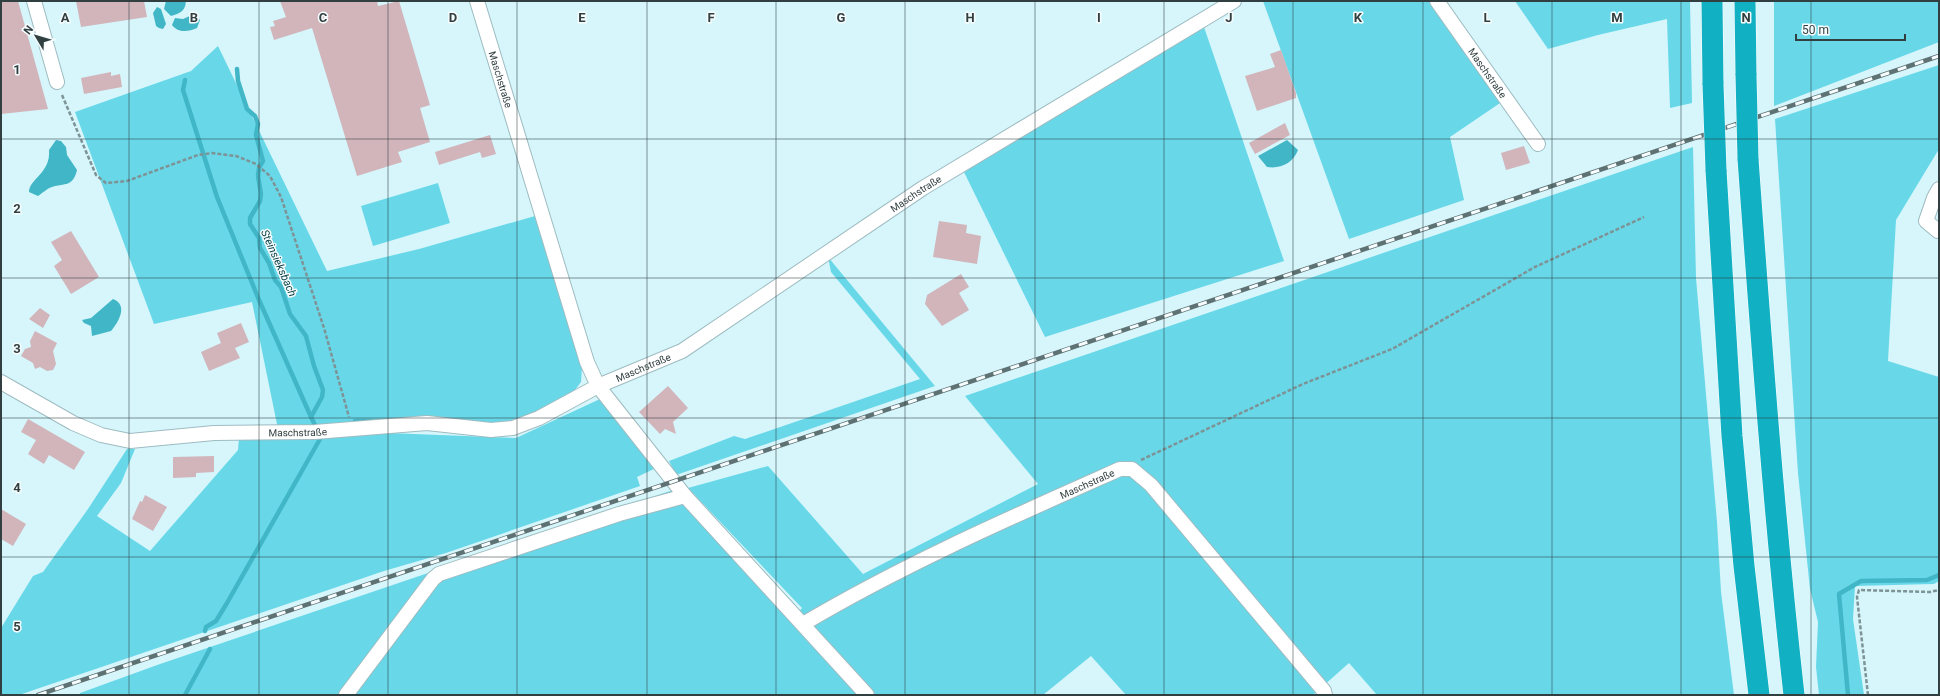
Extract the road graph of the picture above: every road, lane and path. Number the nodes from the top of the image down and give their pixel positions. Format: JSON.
{"nodes":[{"id":1,"x":34,"y":1,"type":"edge"},
{"id":2,"x":477,"y":1,"type":"edge"},
{"id":3,"x":1234,"y":1,"type":"edge"},
{"id":4,"x":1437,"y":1,"type":"edge"},
{"id":5,"x":1712,"y":1,"type":"edge"},
{"id":6,"x":1745,"y":1,"type":"edge"},
{"id":7,"x":57,"y":82,"type":"joint"},
{"id":8,"x":1538,"y":144,"type":"dead end"},
{"id":9,"x":1939,"y":189,"type":"edge"},
{"id":10,"x":1644,"y":217,"type":"dead end"},
{"id":11,"x":1938,"y":231,"type":"dead end"},
{"id":12,"x":1,"y":382,"type":"edge"},
{"id":13,"x":598,"y":386,"type":"junction"},
{"id":14,"x":349,"y":429,"type":"junction"},
{"id":15,"x":1132,"y":469,"type":"junction"},
{"id":16,"x":685,"y":496,"type":"junction"},
{"id":17,"x":1939,"y":590,"type":"edge"},
{"id":18,"x":803,"y":624,"type":"junction"},
{"id":19,"x":1325,"y":693,"type":"edge"},
{"id":20,"x":346,"y":695,"type":"edge"},
{"id":21,"x":867,"y":695,"type":"edge"},
{"id":22,"x":1760,"y":695,"type":"edge"},
{"id":23,"x":1794,"y":695,"type":"edge"},
{"id":24,"x":1868,"y":695,"type":"edge"}],
"edges":[{"from":1,"to":7,"type":"street"},
{"from":2,"to":13,"type":"street","name":"Maschstraße"},
{"from":3,"to":13,"type":"street","name":"Maschstraße"},
{"from":4,"to":8,"type":"street","name":"Maschstraße"},
{"from":5,"to":22,"type":"highway","bridge":true},
{"from":6,"to":23,"type":"highway","bridge":true},
{"from":7,"to":14,"type":"path"},
{"from":9,"to":11,"type":"street"},
{"from":10,"to":15,"type":"path"},
{"from":12,"to":14,"type":"street","name":"Maschstraße"},
{"from":13,"to":14,"type":"street","name":"Maschstraße"},
{"from":13,"to":16,"type":"street","name":"Maschstraße"},
{"from":15,"to":18,"type":"street","name":"Maschstraße"},
{"from":15,"to":19,"type":"street"},
{"from":16,"to":18,"type":"street","name":"Maschstraße"},
{"from":16,"to":20,"type":"street"},
{"from":17,"to":24,"type":"path"},
{"from":18,"to":21,"type":"street","name":"Maschstraße"}]}
